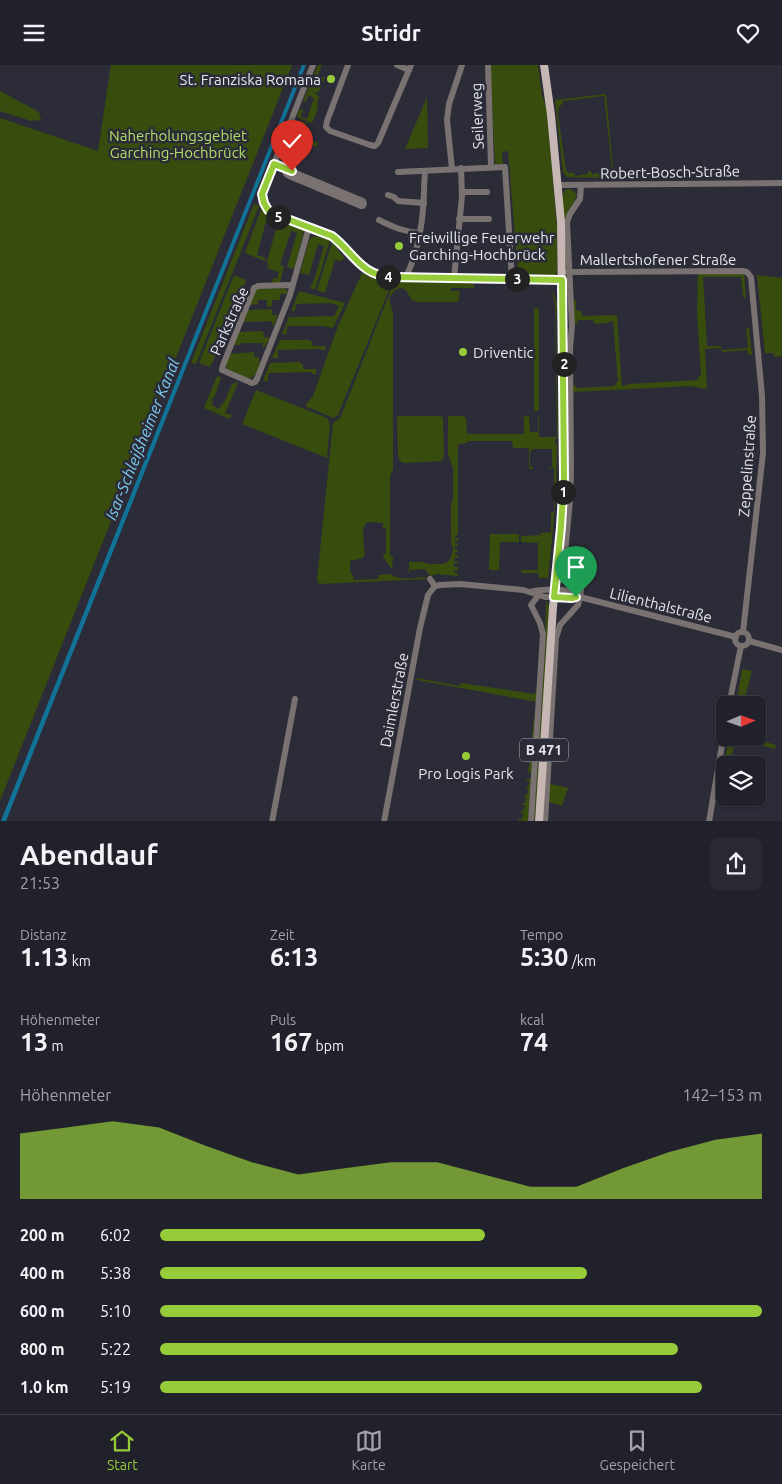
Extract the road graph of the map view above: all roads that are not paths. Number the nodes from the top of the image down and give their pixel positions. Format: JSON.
{"nodes":[{"id":1,"x":313,"y":65,"type":"edge"},
{"id":2,"x":348,"y":65,"type":"edge"},
{"id":3,"x":398,"y":65,"type":"edge"},
{"id":4,"x":462,"y":65,"type":"edge"},
{"id":5,"x":488,"y":65,"type":"edge"},
{"id":6,"x":544,"y":65,"type":"edge"},
{"id":7,"x":410,"y":67,"type":"edge"},
{"id":8,"x":274,"y":164,"type":"junction"},
{"id":9,"x":492,"y":167,"type":"junction"},
{"id":10,"x":461,"y":168,"type":"junction"},
{"id":11,"x":286,"y":169,"type":"junction"},
{"id":12,"x":452,"y":169,"type":"junction"},
{"id":13,"x":425,"y":171,"type":"junction"},
{"id":14,"x":398,"y":172,"type":"dead end"},
{"id":15,"x":782,"y":183,"type":"edge"},
{"id":16,"x":558,"y":185,"type":"junction"},
{"id":17,"x":580,"y":185,"type":"junction"},
{"id":18,"x":462,"y":192,"type":"junction"},
{"id":19,"x":488,"y":192,"type":"dead end"},
{"id":20,"x":388,"y":195,"type":"dead end"},
{"id":21,"x":424,"y":203,"type":"junction"},
{"id":22,"x":460,"y":219,"type":"junction"},
{"id":23,"x":489,"y":219,"type":"dead end"},
{"id":24,"x":379,"y":221,"type":"dead end"},
{"id":25,"x":309,"y":227,"type":"junction"},
{"id":26,"x":420,"y":233,"type":"junction"},
{"id":27,"x":456,"y":255,"type":"junction"},
{"id":28,"x":492,"y":256,"type":"dead end"},
{"id":29,"x":568,"y":272,"type":"junction"},
{"id":30,"x":747,"y":272,"type":"joint"},
{"id":31,"x":406,"y":277,"type":"junction"},
{"id":32,"x":454,"y":278,"type":"junction"},
{"id":33,"x":512,"y":279,"type":"junction"},
{"id":34,"x":562,"y":280,"type":"junction"},
{"id":35,"x":292,"y":286,"type":"junction"},
{"id":36,"x":430,"y":579,"type":"dead end"},
{"id":37,"x":435,"y":586,"type":"junction"},
{"id":38,"x":529,"y":592,"type":"junction"},
{"id":39,"x":554,"y":594,"type":"junction"},
{"id":40,"x":538,"y":596,"type":"junction"},
{"id":41,"x":580,"y":597,"type":"junction"},
{"id":42,"x":531,"y":605,"type":"junction"},
{"id":43,"x":743,"y":633,"type":"junction"},
{"id":44,"x":736,"y":637,"type":"junction"},
{"id":45,"x":749,"y":641,"type":"junction"},
{"id":46,"x":741,"y":645,"type":"junction"},
{"id":47,"x":782,"y":650,"type":"edge"},
{"id":48,"x":731,"y":696,"type":"edge"},
{"id":49,"x":295,"y":699,"type":"dead end"},
{"id":50,"x":722,"y":746,"type":"edge"},
{"id":51,"x":272,"y":821,"type":"edge"},
{"id":52,"x":384,"y":821,"type":"edge"},
{"id":53,"x":531,"y":821,"type":"edge"},
{"id":54,"x":538,"y":821,"type":"edge"},
{"id":55,"x":545,"y":821,"type":"edge"},
{"id":56,"x":709,"y":821,"type":"edge"}],
"edges":[{"from":1,"to":8,"type":"street"},
{"from":2,"to":7,"type":"street"},
{"from":3,"to":7,"type":"street"},
{"from":4,"to":12,"type":"street","name":"Seilerweg"},
{"from":5,"to":9,"type":"street","name":"Seilerweg"},
{"from":6,"to":16,"type":"main road","number":"B 471"},
{"from":8,"to":11,"type":"street"},
{"from":8,"to":25,"type":"street"},
{"from":9,"to":10,"type":"street","name":"Seilerweg"},
{"from":9,"to":33,"type":"street","name":"Seilerweg"},
{"from":10,"to":12,"type":"street","name":"Seilerweg"},
{"from":10,"to":18,"type":"street"},
{"from":11,"to":11,"type":"street"},
{"from":12,"to":13,"type":"street","name":"Seilerweg"},
{"from":13,"to":14,"type":"street","name":"Seilerweg"},
{"from":13,"to":21,"type":"street"},
{"from":15,"to":17,"type":"street","name":"Robert-Bosch-Straße"},
{"from":16,"to":17,"type":"street","name":"Robert-Bosch-Straße"},
{"from":16,"to":34,"type":"main road","number":"B 471"},
{"from":17,"to":29,"type":"street"},
{"from":18,"to":19,"type":"street"},
{"from":18,"to":22,"type":"street"},
{"from":20,"to":21,"type":"street"},
{"from":21,"to":26,"type":"street"},
{"from":22,"to":23,"type":"street"},
{"from":22,"to":27,"type":"street"},
{"from":24,"to":26,"type":"street"},
{"from":25,"to":31,"type":"street"},
{"from":25,"to":35,"type":"street"},
{"from":26,"to":31,"type":"street"},
{"from":27,"to":28,"type":"street"},
{"from":27,"to":32,"type":"street"},
{"from":29,"to":30,"type":"street","name":"Mallertshofener Straße"},
{"from":29,"to":41,"type":"street"},
{"from":30,"to":43,"type":"street","name":"Zeppelinstraße"},
{"from":31,"to":32,"type":"street"},
{"from":32,"to":33,"type":"street"},
{"from":33,"to":34,"type":"street"},
{"from":34,"to":39,"type":"main road","number":"B 471"},
{"from":35,"to":35,"type":"street","name":"Parkstraße"},
{"from":36,"to":37,"type":"street"},
{"from":37,"to":38,"type":"street"},
{"from":37,"to":52,"type":"street","name":"Daimlerstraße"},
{"from":38,"to":39,"type":"street"},
{"from":38,"to":40,"type":"street"},
{"from":38,"to":42,"type":"street"},
{"from":39,"to":40,"type":"street"},
{"from":39,"to":41,"type":"street","name":"Lilienthalstraße"},
{"from":39,"to":54,"type":"main road","number":"B 471"},
{"from":40,"to":42,"type":"street"},
{"from":41,"to":44,"type":"street","name":"Lilienthalstraße"},
{"from":41,"to":55,"type":"street"},
{"from":42,"to":53,"type":"street"},
{"from":43,"to":44,"type":"street"},
{"from":43,"to":45,"type":"street"},
{"from":44,"to":46,"type":"street"},
{"from":45,"to":46,"type":"street"},
{"from":45,"to":47,"type":"street"},
{"from":46,"to":48,"type":"street"},
{"from":49,"to":51,"type":"street"},
{"from":50,"to":56,"type":"street"}]}
